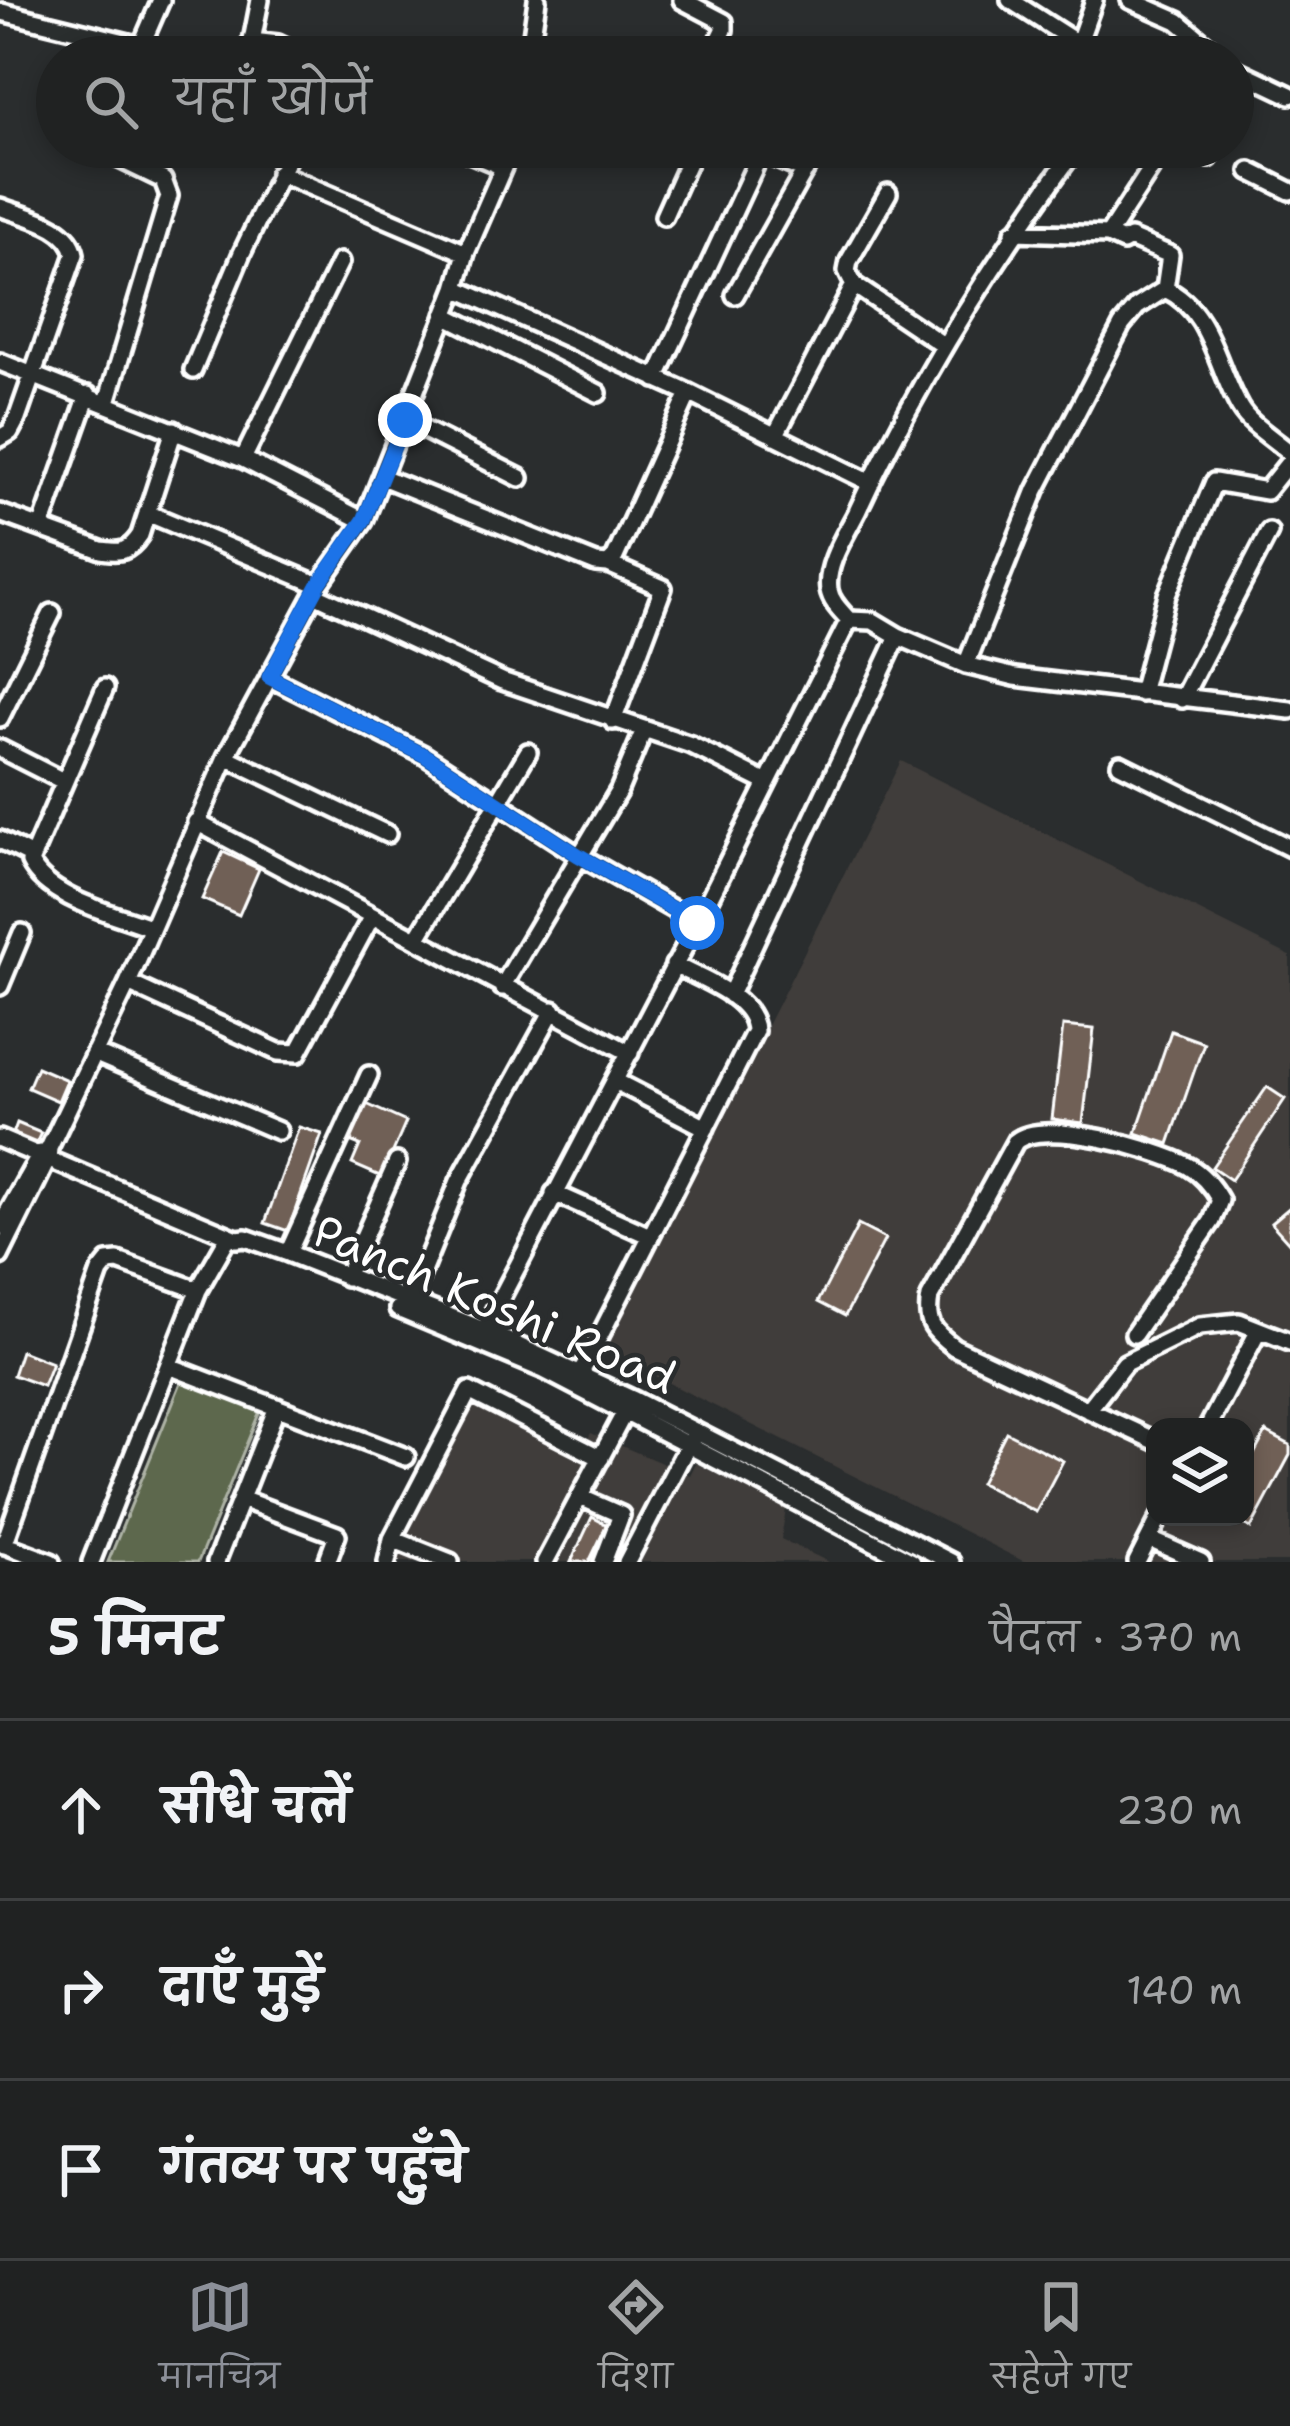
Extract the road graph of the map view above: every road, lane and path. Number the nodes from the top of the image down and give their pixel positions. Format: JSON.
{"nodes":[{"id":1,"x":160,"y":0,"type":"edge"},
{"id":2,"x":260,"y":0,"type":"edge"},
{"id":3,"x":537,"y":0,"type":"edge"},
{"id":4,"x":682,"y":0,"type":"edge"},
{"id":5,"x":727,"y":0,"type":"edge"},
{"id":6,"x":1010,"y":0,"type":"edge"},
{"id":7,"x":1094,"y":0,"type":"edge"},
{"id":8,"x":1130,"y":0,"type":"edge"},
{"id":9,"x":2,"y":10,"type":"edge"},
{"id":10,"x":718,"y":18,"type":"junction"},
{"id":11,"x":102,"y":36,"type":"edge"},
{"id":12,"x":144,"y":36,"type":"edge"},
{"id":13,"x":253,"y":36,"type":"edge"},
{"id":14,"x":532,"y":36,"type":"edge"},
{"id":15,"x":721,"y":36,"type":"edge"},
{"id":16,"x":1069,"y":36,"type":"edge"},
{"id":17,"x":1081,"y":36,"type":"edge"},
{"id":18,"x":1196,"y":36,"type":"edge"},
{"id":19,"x":1254,"y":78,"type":"edge"},
{"id":20,"x":1290,"y":95,"type":"edge"},
{"id":21,"x":138,"y":168,"type":"edge"},
{"id":22,"x":281,"y":168,"type":"edge"},
{"id":23,"x":502,"y":168,"type":"edge"},
{"id":24,"x":686,"y":168,"type":"edge"},
{"id":25,"x":746,"y":168,"type":"edge"},
{"id":26,"x":798,"y":168,"type":"edge"},
{"id":27,"x":807,"y":168,"type":"edge"},
{"id":28,"x":1061,"y":168,"type":"edge"},
{"id":29,"x":1151,"y":168,"type":"edge"},
{"id":30,"x":805,"y":171,"type":"junction"},
{"id":31,"x":1250,"y":171,"type":"dead end"},
{"id":32,"x":279,"y":172,"type":"junction"},
{"id":33,"x":1290,"y":190,"type":"edge"},
{"id":34,"x":888,"y":193,"type":"dead end"},
{"id":35,"x":0,"y":206,"type":"edge"},
{"id":36,"x":664,"y":216,"type":"dead end"},
{"id":37,"x":1014,"y":232,"type":"junction"},
{"id":38,"x":1108,"y":235,"type":"junction"},
{"id":39,"x":466,"y":253,"type":"junction"},
{"id":40,"x":340,"y":262,"type":"dead end"},
{"id":41,"x":854,"y":286,"type":"junction"},
{"id":42,"x":456,"y":288,"type":"junction"},
{"id":43,"x":1165,"y":289,"type":"junction"},
{"id":44,"x":736,"y":295,"type":"dead end"},
{"id":45,"x":446,"y":315,"type":"junction"},
{"id":46,"x":944,"y":345,"type":"junction"},
{"id":47,"x":0,"y":362,"type":"edge"},
{"id":48,"x":193,"y":370,"type":"dead end"},
{"id":49,"x":30,"y":375,"type":"junction"},
{"id":50,"x":656,"y":380,"type":"junction"},
{"id":51,"x":598,"y":393,"type":"dead end"},
{"id":52,"x":689,"y":393,"type":"junction"},
{"id":53,"x":88,"y":395,"type":"junction"},
{"id":54,"x":107,"y":402,"type":"junction"},
{"id":55,"x":405,"y":420,"type":"junction"},
{"id":56,"x":174,"y":430,"type":"junction"},
{"id":57,"x":775,"y":436,"type":"junction"},
{"id":58,"x":0,"y":438,"type":"edge"},
{"id":59,"x":1290,"y":457,"type":"edge"},
{"id":60,"x":243,"y":459,"type":"junction"},
{"id":61,"x":382,"y":477,"type":"junction"},
{"id":62,"x":520,"y":478,"type":"dead end"},
{"id":63,"x":871,"y":482,"type":"junction"},
{"id":64,"x":0,"y":513,"type":"edge"},
{"id":65,"x":147,"y":513,"type":"junction"},
{"id":66,"x":364,"y":520,"type":"junction"},
{"id":67,"x":41,"y":528,"type":"junction"},
{"id":68,"x":1268,"y":532,"type":"dead end"},
{"id":69,"x":608,"y":564,"type":"junction"},
{"id":70,"x":316,"y":589,"type":"junction"},
{"id":71,"x":52,"y":613,"type":"dead end"},
{"id":72,"x":849,"y":620,"type":"junction"},
{"id":73,"x":898,"y":636,"type":"junction"},
{"id":74,"x":966,"y":665,"type":"junction"},
{"id":75,"x":269,"y":677,"type":"junction"},
{"id":76,"x":105,"y":688,"type":"dead end"},
{"id":77,"x":1141,"y":693,"type":"junction"},
{"id":78,"x":1182,"y":698,"type":"junction"},
{"id":79,"x":1290,"y":710,"type":"edge"},
{"id":80,"x":0,"y":718,"type":"edge"},
{"id":81,"x":613,"y":721,"type":"junction"},
{"id":82,"x":643,"y":732,"type":"junction"},
{"id":83,"x":0,"y":749,"type":"edge"},
{"id":84,"x":528,"y":752,"type":"dead end"},
{"id":85,"x":226,"y":757,"type":"junction"},
{"id":86,"x":1120,"y":764,"type":"dead end"},
{"id":87,"x":63,"y":781,"type":"junction"},
{"id":88,"x":767,"y":784,"type":"junction"},
{"id":89,"x":497,"y":802,"type":"junction"},
{"id":90,"x":196,"y":823,"type":"junction"},
{"id":91,"x":387,"y":834,"type":"dead end"},
{"id":92,"x":0,"y":839,"type":"edge"},
{"id":93,"x":1290,"y":848,"type":"edge"},
{"id":94,"x":30,"y":855,"type":"junction"},
{"id":95,"x":578,"y":855,"type":"junction"},
{"id":96,"x":371,"y":916,"type":"junction"},
{"id":97,"x":697,"y":923,"type":"junction"},
{"id":98,"x":149,"y":927,"type":"junction"},
{"id":99,"x":22,"y":933,"type":"dead end"},
{"id":100,"x":417,"y":939,"type":"junction"},
{"id":101,"x":674,"y":965,"type":"junction"},
{"id":102,"x":128,"y":983,"type":"junction"},
{"id":103,"x":0,"y":986,"type":"edge"},
{"id":104,"x":502,"y":987,"type":"junction"},
{"id":105,"x":730,"y":995,"type":"junction"},
{"id":106,"x":553,"y":1010,"type":"junction"},
{"id":107,"x":630,"y":1052,"type":"junction"},
{"id":108,"x":94,"y":1053,"type":"junction"},
{"id":109,"x":369,"y":1075,"type":"dead end"},
{"id":110,"x":615,"y":1081,"type":"junction"},
{"id":111,"x":706,"y":1128,"type":"junction"},
{"id":112,"x":278,"y":1131,"type":"dead end"},
{"id":113,"x":0,"y":1139,"type":"edge"},
{"id":114,"x":45,"y":1154,"type":"junction"},
{"id":115,"x":397,"y":1162,"type":"dead end"},
{"id":116,"x":554,"y":1192,"type":"junction"},
{"id":117,"x":0,"y":1226,"type":"edge"},
{"id":118,"x":650,"y":1236,"type":"junction"},
{"id":119,"x":233,"y":1237,"type":"junction"},
{"id":120,"x":288,"y":1253,"type":"junction"},
{"id":121,"x":0,"y":1256,"type":"edge"},
{"id":122,"x":346,"y":1277,"type":"junction"},
{"id":123,"x":198,"y":1290,"type":"junction"},
{"id":124,"x":408,"y":1307,"type":"junction"},
{"id":125,"x":1259,"y":1330,"type":"junction"},
{"id":126,"x":1134,"y":1334,"type":"dead end"},
{"id":127,"x":482,"y":1335,"type":"junction"},
{"id":128,"x":1290,"y":1342,"type":"edge"},
{"id":129,"x":169,"y":1366,"type":"junction"},
{"id":130,"x":580,"y":1375,"type":"junction"},
{"id":131,"x":628,"y":1406,"type":"junction"},
{"id":132,"x":277,"y":1407,"type":"junction"},
{"id":133,"x":1088,"y":1409,"type":"junction"},
{"id":134,"x":1213,"y":1418,"type":"edge"},
{"id":135,"x":1146,"y":1437,"type":"edge"},
{"id":136,"x":692,"y":1438,"type":"junction"},
{"id":137,"x":406,"y":1457,"type":"dead end"},
{"id":138,"x":601,"y":1458,"type":"junction"},
{"id":139,"x":580,"y":1497,"type":"junction"},
{"id":140,"x":242,"y":1499,"type":"junction"},
{"id":141,"x":1156,"y":1526,"type":"edge"},
{"id":142,"x":392,"y":1539,"type":"junction"},
{"id":143,"x":1149,"y":1539,"type":"junction"},
{"id":144,"x":2,"y":1544,"type":"edge"},
{"id":145,"x":428,"y":1557,"type":"edge"},
{"id":146,"x":51,"y":1562,"type":"edge"},
{"id":147,"x":91,"y":1562,"type":"edge"},
{"id":148,"x":216,"y":1562,"type":"edge"},
{"id":149,"x":327,"y":1562,"type":"edge"},
{"id":150,"x":387,"y":1562,"type":"edge"},
{"id":151,"x":449,"y":1562,"type":"edge"},
{"id":152,"x":545,"y":1562,"type":"edge"},
{"id":153,"x":603,"y":1562,"type":"edge"},
{"id":154,"x":627,"y":1562,"type":"edge"},
{"id":155,"x":912,"y":1562,"type":"edge"},
{"id":156,"x":948,"y":1562,"type":"edge"},
{"id":157,"x":1137,"y":1562,"type":"edge"},
{"id":158,"x":1201,"y":1562,"type":"edge"}],
"edges":[{"from":1,"to":12,"type":"street"},
{"from":2,"to":13,"type":"street"},
{"from":3,"to":14,"type":"street"},
{"from":4,"to":10,"type":"street"},
{"from":5,"to":10,"type":"street"},
{"from":6,"to":16,"type":"street"},
{"from":7,"to":17,"type":"street"},
{"from":8,"to":18,"type":"street"},
{"from":9,"to":11,"type":"street"},
{"from":10,"to":15,"type":"street"},
{"from":19,"to":20,"type":"street"},
{"from":21,"to":54,"type":"street"},
{"from":22,"to":32,"type":"street"},
{"from":23,"to":39,"type":"street"},
{"from":24,"to":36,"type":"street"},
{"from":25,"to":50,"type":"street"},
{"from":26,"to":30,"type":"street"},
{"from":27,"to":30,"type":"street"},
{"from":28,"to":37,"type":"street"},
{"from":29,"to":38,"type":"street"},
{"from":30,"to":44,"type":"street"},
{"from":31,"to":33,"type":"street"},
{"from":32,"to":39,"type":"street"},
{"from":32,"to":48,"type":"street"},
{"from":34,"to":41,"type":"street"},
{"from":35,"to":49,"type":"street"},
{"from":37,"to":38,"type":"street"},
{"from":37,"to":46,"type":"street"},
{"from":38,"to":43,"type":"street"},
{"from":39,"to":42,"type":"street"},
{"from":40,"to":60,"type":"street"},
{"from":41,"to":46,"type":"street"},
{"from":41,"to":57,"type":"street"},
{"from":42,"to":45,"type":"street"},
{"from":42,"to":50,"type":"street"},
{"from":43,"to":59,"type":"street"},
{"from":43,"to":74,"type":"street"},
{"from":45,"to":51,"type":"street"},
{"from":45,"to":55,"type":"street"},
{"from":46,"to":63,"type":"street"},
{"from":47,"to":49,"type":"street"},
{"from":49,"to":53,"type":"street"},
{"from":49,"to":58,"type":"street"},
{"from":50,"to":52,"type":"street"},
{"from":52,"to":57,"type":"street"},
{"from":52,"to":69,"type":"street"},
{"from":53,"to":54,"type":"street"},
{"from":53,"to":67,"type":"street"},
{"from":54,"to":56,"type":"street"},
{"from":55,"to":61,"type":"street"},
{"from":55,"to":62,"type":"street"},
{"from":56,"to":60,"type":"street"},
{"from":56,"to":65,"type":"street"},
{"from":57,"to":63,"type":"street"},
{"from":59,"to":77,"type":"street"},
{"from":60,"to":66,"type":"street"},
{"from":61,"to":66,"type":"street"},
{"from":61,"to":69,"type":"street"},
{"from":63,"to":72,"type":"street"},
{"from":64,"to":67,"type":"street"},
{"from":65,"to":67,"type":"street"},
{"from":65,"to":70,"type":"street"},
{"from":66,"to":70,"type":"street"},
{"from":68,"to":78,"type":"street"},
{"from":69,"to":81,"type":"street"},
{"from":70,"to":75,"type":"street"},
{"from":70,"to":81,"type":"street"},
{"from":71,"to":80,"type":"street"},
{"from":72,"to":73,"type":"street"},
{"from":72,"to":88,"type":"street"},
{"from":73,"to":74,"type":"street"},
{"from":73,"to":105,"type":"street"},
{"from":74,"to":77,"type":"street"},
{"from":75,"to":85,"type":"street"},
{"from":75,"to":89,"type":"street"},
{"from":76,"to":87,"type":"street"},
{"from":77,"to":78,"type":"street"},
{"from":78,"to":79,"type":"street"},
{"from":81,"to":82,"type":"street"},
{"from":82,"to":88,"type":"street"},
{"from":82,"to":95,"type":"street"},
{"from":83,"to":87,"type":"street"},
{"from":84,"to":89,"type":"street"},
{"from":85,"to":90,"type":"street"},
{"from":85,"to":91,"type":"street"},
{"from":86,"to":93,"type":"street"},
{"from":87,"to":94,"type":"street"},
{"from":88,"to":97,"type":"street"},
{"from":89,"to":95,"type":"street"},
{"from":89,"to":100,"type":"street"},
{"from":90,"to":96,"type":"street"},
{"from":90,"to":98,"type":"street"},
{"from":92,"to":94,"type":"street"},
{"from":94,"to":98,"type":"street"},
{"from":95,"to":97,"type":"street"},
{"from":95,"to":104,"type":"street"},
{"from":96,"to":100,"type":"street"},
{"from":96,"to":102,"type":"street"},
{"from":97,"to":101,"type":"street"},
{"from":98,"to":102,"type":"street"},
{"from":99,"to":103,"type":"street"},
{"from":100,"to":104,"type":"street"},
{"from":101,"to":105,"type":"street"},
{"from":101,"to":107,"type":"street"},
{"from":102,"to":108,"type":"street"},
{"from":104,"to":106,"type":"street"},
{"from":105,"to":111,"type":"street"},
{"from":106,"to":107,"type":"street"},
{"from":106,"to":124,"type":"street"},
{"from":107,"to":110,"type":"street"},
{"from":108,"to":112,"type":"street"},
{"from":108,"to":114,"type":"street"},
{"from":109,"to":120,"type":"street"},
{"from":110,"to":111,"type":"street"},
{"from":110,"to":116,"type":"street"},
{"from":111,"to":118,"type":"street"},
{"from":113,"to":114,"type":"street","name":"Panch Koshi Road"},
{"from":114,"to":117,"type":"street"},
{"from":114,"to":119,"type":"street","name":"Panch Koshi Road"},
{"from":114,"to":121,"type":"street"},
{"from":115,"to":122,"type":"street"},
{"from":116,"to":118,"type":"street"},
{"from":116,"to":127,"type":"street"},
{"from":118,"to":130,"type":"street"},
{"from":119,"to":120,"type":"street","name":"Panch Koshi Road"},
{"from":119,"to":123,"type":"street"},
{"from":119,"to":124,"type":"street"},
{"from":120,"to":122,"type":"street","name":"Panch Koshi Road"},
{"from":122,"to":124,"type":"street","name":"Panch Koshi Road"},
{"from":123,"to":129,"type":"street"},
{"from":123,"to":144,"type":"street"},
{"from":124,"to":127,"type":"street","name":"Panch Koshi Road"},
{"from":125,"to":128,"type":"street"},
{"from":125,"to":133,"type":"street"},
{"from":125,"to":134,"type":"street"},
{"from":126,"to":133,"type":"street"},
{"from":127,"to":130,"type":"street","name":"Panch Koshi Road"},
{"from":127,"to":131,"type":"street"},
{"from":129,"to":132,"type":"street"},
{"from":129,"to":147,"type":"street"},
{"from":130,"to":131,"type":"street","name":"Panch Koshi Road"},
{"from":131,"to":136,"type":"street","name":"Panch Koshi Road"},
{"from":131,"to":138,"type":"street"},
{"from":132,"to":137,"type":"street"},
{"from":132,"to":140,"type":"street"},
{"from":133,"to":135,"type":"street"},
{"from":136,"to":154,"type":"street"},
{"from":136,"to":155,"type":"street"},
{"from":136,"to":156,"type":"street","name":"Panch Koshi Road"},
{"from":138,"to":139,"type":"street"},
{"from":138,"to":142,"type":"street"},
{"from":139,"to":152,"type":"street"},
{"from":139,"to":153,"type":"street"},
{"from":140,"to":148,"type":"street"},
{"from":140,"to":149,"type":"street"},
{"from":141,"to":143,"type":"street"},
{"from":142,"to":145,"type":"street"},
{"from":142,"to":150,"type":"street"},
{"from":143,"to":157,"type":"street"},
{"from":143,"to":158,"type":"street"},
{"from":144,"to":146,"type":"street"},
{"from":145,"to":151,"type":"street"}]}
